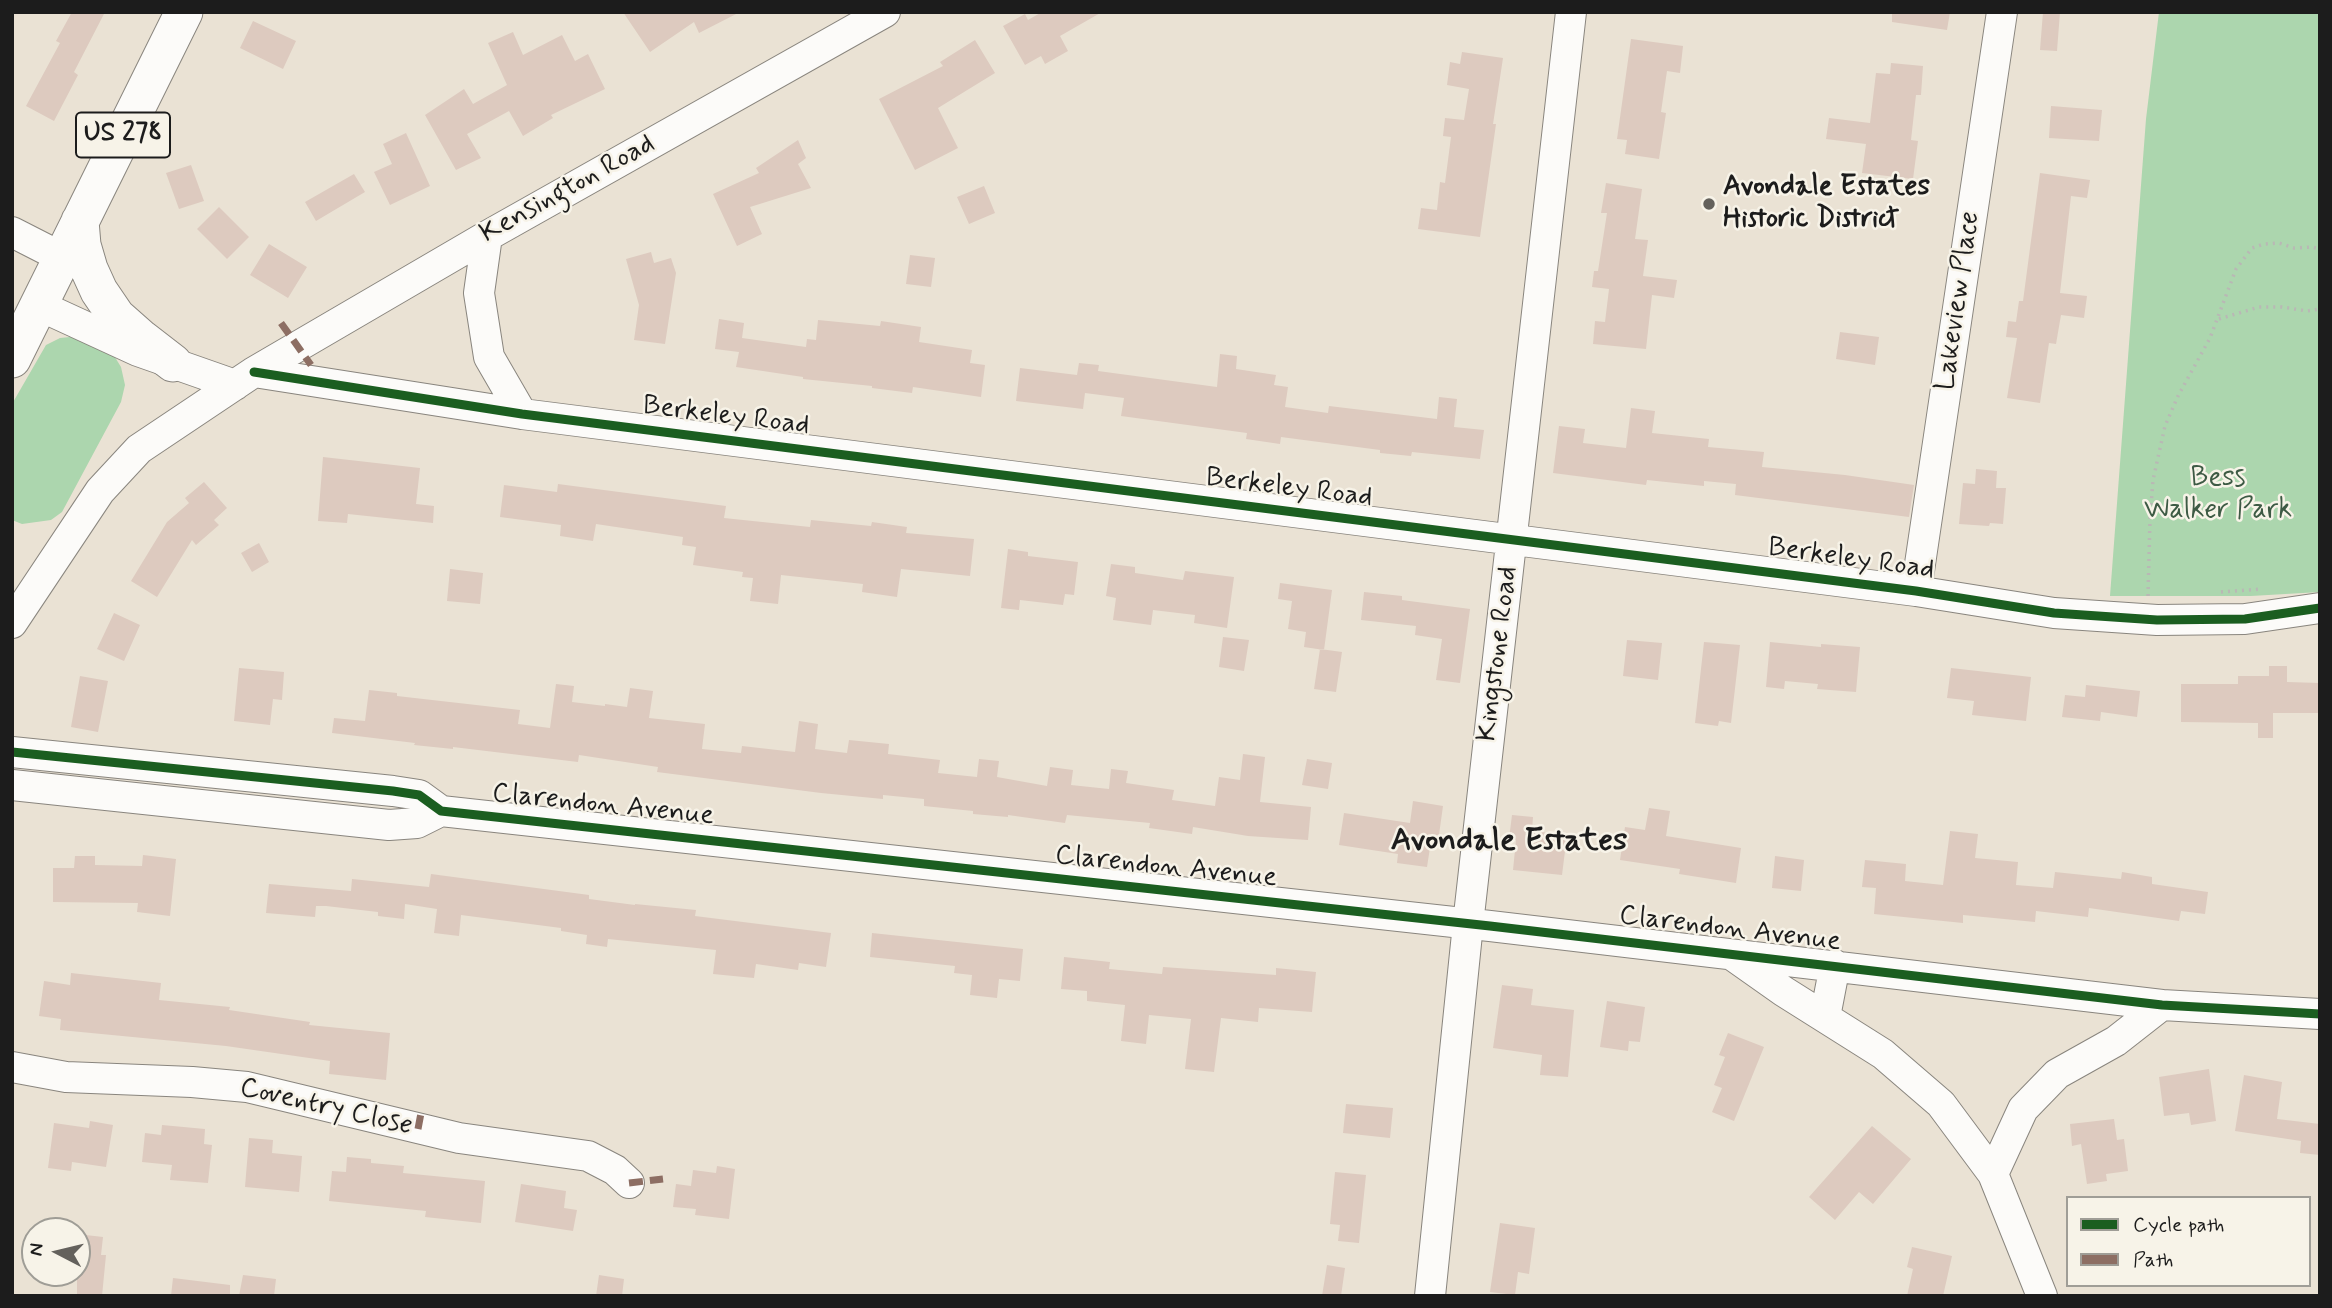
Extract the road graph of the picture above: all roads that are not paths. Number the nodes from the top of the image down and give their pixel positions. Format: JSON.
{"nodes":[{"id":1,"x":184,"y":12,"type":"edge"},
{"id":2,"x":885,"y":12,"type":"edge"},
{"id":3,"x":1571,"y":12,"type":"edge"},
{"id":4,"x":2002,"y":12,"type":"edge"},
{"id":5,"x":80,"y":221,"type":"junction"},
{"id":6,"x":12,"y":232,"type":"edge"},
{"id":7,"x":487,"y":236,"type":"junction"},
{"id":8,"x":61,"y":257,"type":"junction"},
{"id":9,"x":38,"y":305,"type":"junction"},
{"id":10,"x":12,"y":359,"type":"edge"},
{"id":11,"x":173,"y":363,"type":"junction"},
{"id":12,"x":244,"y":378,"type":"junction"},
{"id":13,"x":522,"y":414,"type":"junction"},
{"id":14,"x":1512,"y":540,"type":"junction"},
{"id":15,"x":1916,"y":591,"type":"junction"},
{"id":16,"x":2320,"y":608,"type":"edge"},
{"id":17,"x":12,"y":623,"type":"edge"},
{"id":18,"x":12,"y":752,"type":"edge"},
{"id":19,"x":12,"y":785,"type":"edge"},
{"id":20,"x":442,"y":811,"type":"junction"},
{"id":21,"x":1468,"y":924,"type":"junction"},
{"id":22,"x":1729,"y":953,"type":"junction"},
{"id":23,"x":1835,"y":965,"type":"junction"},
{"id":24,"x":2162,"y":1005,"type":"junction"},
{"id":25,"x":2320,"y":1014,"type":"edge"},
{"id":26,"x":1825,"y":1017,"type":"junction"},
{"id":27,"x":12,"y":1068,"type":"edge"},
{"id":28,"x":1993,"y":1174,"type":"junction"},
{"id":29,"x":629,"y":1183,"type":"dead end"},
{"id":30,"x":1430,"y":1296,"type":"edge"},
{"id":31,"x":2042,"y":1296,"type":"edge"}],
"edges":[{"from":1,"to":5,"type":"main road","number":"US 278"},
{"from":2,"to":7,"type":"street","name":"Kensington Road"},
{"from":3,"to":14,"type":"street","name":"Kingstone Road"},
{"from":4,"to":15,"type":"street","name":"Lakeview Place"},
{"from":5,"to":8,"type":"main road","number":"US 278"},
{"from":5,"to":11,"type":"main road"},
{"from":6,"to":8,"type":"street"},
{"from":7,"to":12,"type":"street","name":"Kensington Road"},
{"from":7,"to":13,"type":"street"},
{"from":8,"to":9,"type":"main road","number":"US 278"},
{"from":9,"to":10,"type":"main road","number":"US 278"},
{"from":9,"to":11,"type":"street","name":"Berkeley Road"},
{"from":11,"to":12,"type":"street","name":"Berkeley Road"},
{"from":12,"to":13,"type":"street","name":"Berkeley Road"},
{"from":12,"to":17,"type":"street","name":"Kensington Road"},
{"from":13,"to":14,"type":"street","name":"Berkeley Road"},
{"from":14,"to":15,"type":"street","name":"Berkeley Road"},
{"from":14,"to":21,"type":"street","name":"Kingstone Road"},
{"from":15,"to":16,"type":"street","name":"Berkeley Road"},
{"from":18,"to":20,"type":"street","name":"Clarendon Avenue"},
{"from":19,"to":20,"type":"street","name":"Clarendon Avenue"},
{"from":20,"to":21,"type":"street","name":"Clarendon Avenue"},
{"from":21,"to":22,"type":"street","name":"Clarendon Avenue"},
{"from":21,"to":30,"type":"street","name":"Kingstone Road"},
{"from":22,"to":23,"type":"street","name":"Clarendon Avenue"},
{"from":22,"to":26,"type":"street"},
{"from":23,"to":24,"type":"street","name":"Clarendon Avenue"},
{"from":23,"to":26,"type":"street"},
{"from":24,"to":25,"type":"street","name":"Clarendon Avenue"},
{"from":24,"to":28,"type":"street"},
{"from":26,"to":28,"type":"street"},
{"from":27,"to":29,"type":"street","name":"Coventry Close"},
{"from":28,"to":31,"type":"street"}]}
